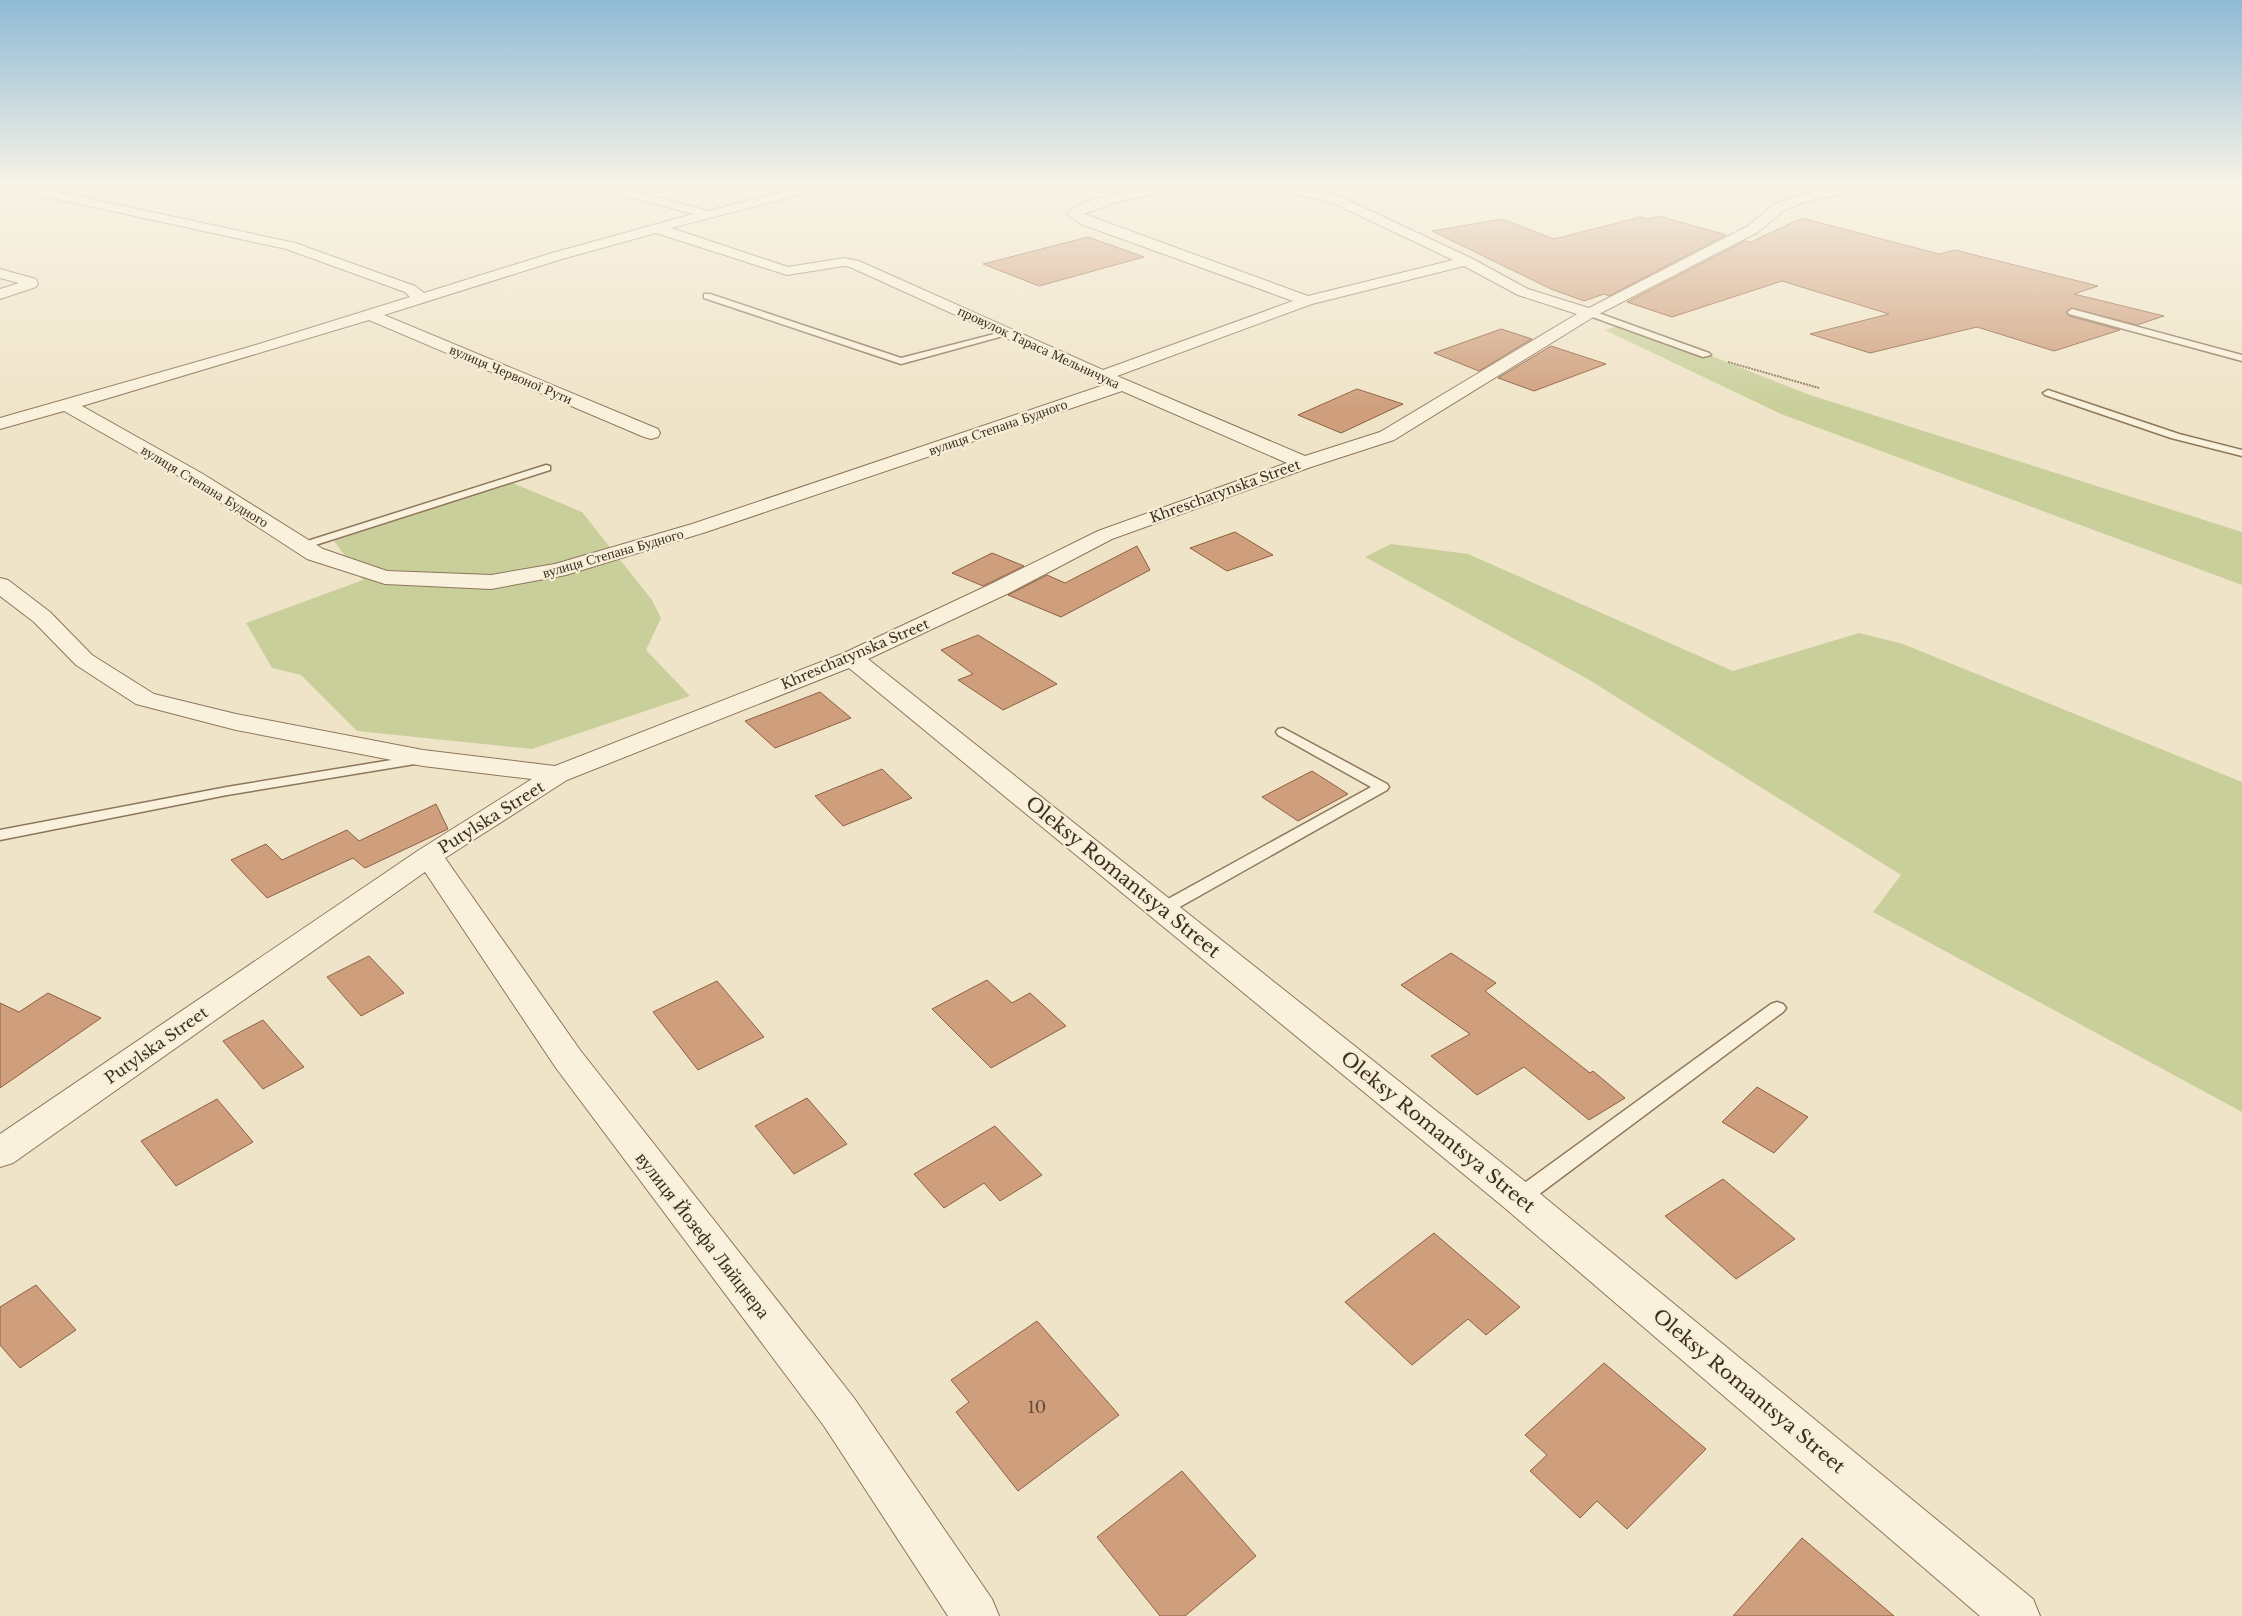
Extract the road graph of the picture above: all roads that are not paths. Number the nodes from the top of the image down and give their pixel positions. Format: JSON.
{"nodes":[{"id":1,"x":325,"y":258,"type":"edge"},
{"id":2,"x":556,"y":258,"type":"edge"},
{"id":3,"x":749,"y":258,"type":"edge"},
{"id":4,"x":1189,"y":258,"type":"edge"},
{"id":5,"x":1461,"y":258,"type":"edge"},
{"id":6,"x":1696,"y":258,"type":"edge"},
{"id":7,"x":1466,"y":261,"type":"junction"},
{"id":8,"x":0,"y":273,"type":"edge"},
{"id":9,"x":0,"y":294,"type":"edge"},
{"id":10,"x":708,"y":296,"type":"dead end"},
{"id":11,"x":422,"y":299,"type":"junction"},
{"id":12,"x":1307,"y":301,"type":"junction"},
{"id":13,"x":2072,"y":312,"type":"dead end"},
{"id":14,"x":1590,"y":313,"type":"junction"},
{"id":15,"x":371,"y":314,"type":"junction"},
{"id":16,"x":1010,"y":333,"type":"junction"},
{"id":17,"x":1706,"y":355,"type":"road end"},
{"id":18,"x":2242,"y":358,"type":"edge"},
{"id":19,"x":1102,"y":376,"type":"junction"},
{"id":20,"x":1122,"y":385,"type":"junction"},
{"id":21,"x":2048,"y":393,"type":"dead end"},
{"id":22,"x":67,"y":405,"type":"junction"},
{"id":23,"x":0,"y":424,"type":"edge"},
{"id":24,"x":651,"y":432,"type":"dead end"},
{"id":25,"x":2242,"y":453,"type":"edge"},
{"id":26,"x":1304,"y":463,"type":"junction"},
{"id":27,"x":546,"y":468,"type":"dead end"},
{"id":28,"x":302,"y":546,"type":"junction"},
{"id":29,"x":0,"y":585,"type":"edge"},
{"id":30,"x":852,"y":658,"type":"junction"},
{"id":31,"x":1282,"y":732,"type":"dead end"},
{"id":32,"x":423,"y":758,"type":"junction"},
{"id":33,"x":558,"y":774,"type":"junction"},
{"id":34,"x":0,"y":835,"type":"edge"},
{"id":35,"x":429,"y":856,"type":"junction"},
{"id":36,"x":1163,"y":910,"type":"junction"},
{"id":37,"x":1777,"y":1008,"type":"dead end"},
{"id":38,"x":0,"y":1152,"type":"edge"},
{"id":39,"x":1519,"y":1198,"type":"junction"},
{"id":40,"x":975,"y":1616,"type":"edge"},
{"id":41,"x":2016,"y":1616,"type":"edge"}],
"edges":[{"from":1,"to":11,"type":"street"},
{"from":2,"to":11,"type":"street"},
{"from":3,"to":16,"type":"street","name":"провулок Тараса Мельничука"},
{"from":4,"to":12,"type":"street"},
{"from":5,"to":7,"type":"street"},
{"from":6,"to":14,"type":"street","name":"Khreschatynska Street"},
{"from":7,"to":12,"type":"street"},
{"from":7,"to":14,"type":"street"},
{"from":8,"to":9,"type":"street"},
{"from":10,"to":16,"type":"lane"},
{"from":11,"to":15,"type":"street"},
{"from":12,"to":19,"type":"street"},
{"from":13,"to":18,"type":"lane"},
{"from":14,"to":17,"type":"lane"},
{"from":14,"to":26,"type":"street","name":"Khreschatynska Street"},
{"from":15,"to":22,"type":"street"},
{"from":15,"to":24,"type":"street","name":"вулиця Червоної Рути"},
{"from":16,"to":19,"type":"street","name":"провулок Тараса Мельничука"},
{"from":19,"to":20,"type":"street","name":"провулок Тараса Мельничука"},
{"from":20,"to":26,"type":"street","name":"провулок Тараса Мельничука"},
{"from":20,"to":28,"type":"street","name":"вулиця Степана Будного"},
{"from":21,"to":25,"type":"lane"},
{"from":22,"to":23,"type":"street"},
{"from":22,"to":28,"type":"street","name":"вулиця Степана Будного"},
{"from":26,"to":30,"type":"street","name":"Khreschatynska Street"},
{"from":27,"to":28,"type":"lane"},
{"from":29,"to":32,"type":"street","name":"Putylska Street"},
{"from":30,"to":33,"type":"street","name":"Khreschatynska Street"},
{"from":30,"to":36,"type":"street","name":"Oleksy Romantsya Street"},
{"from":31,"to":36,"type":"lane"},
{"from":32,"to":33,"type":"street","name":"Putylska Street"},
{"from":32,"to":34,"type":"lane"},
{"from":33,"to":35,"type":"street","name":"Putylska Street"},
{"from":35,"to":38,"type":"street","name":"Putylska Street"},
{"from":35,"to":40,"type":"street","name":"вулиця Йозефа Ляйцнера"},
{"from":36,"to":39,"type":"street","name":"Oleksy Romantsya Street"},
{"from":37,"to":39,"type":"lane"},
{"from":39,"to":41,"type":"street","name":"Oleksy Romantsya Street"}]}
